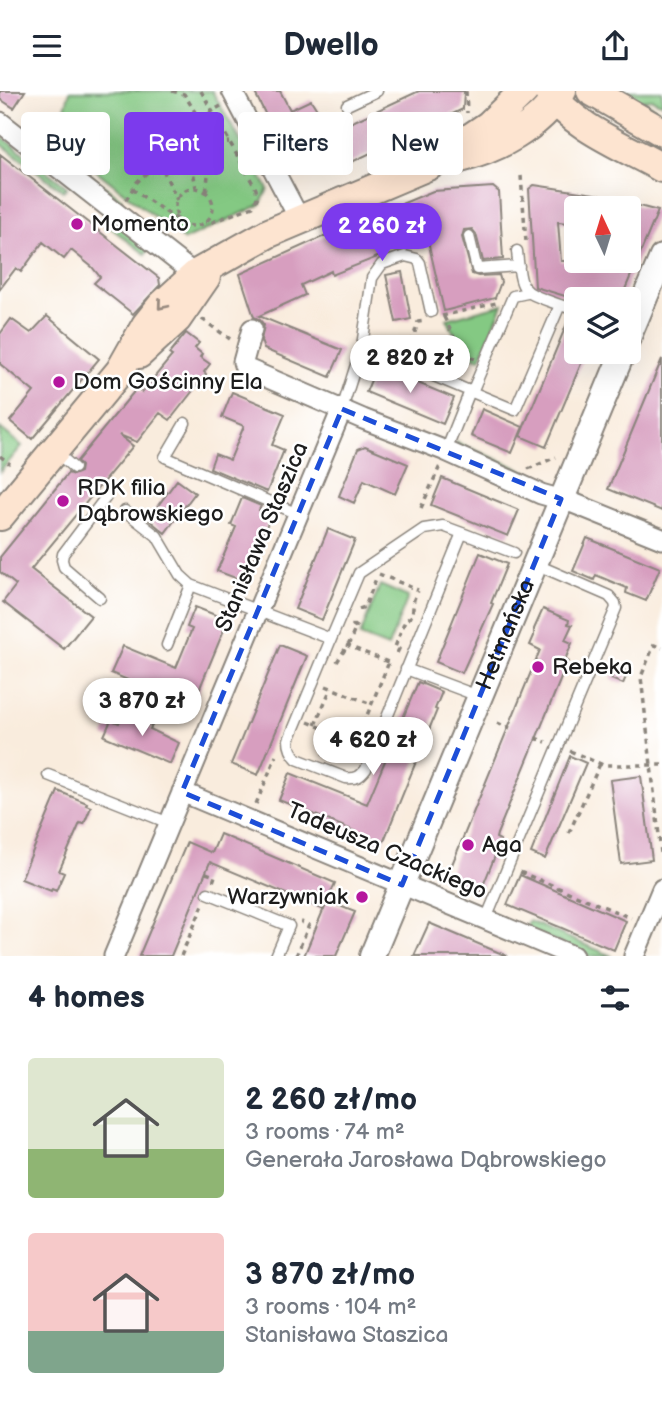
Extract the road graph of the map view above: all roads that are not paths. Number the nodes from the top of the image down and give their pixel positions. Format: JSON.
{"nodes":[{"id":1,"x":377,"y":91,"type":"edge"},
{"id":2,"x":524,"y":91,"type":"edge"},
{"id":3,"x":591,"y":91,"type":"edge"},
{"id":4,"x":557,"y":94,"type":"edge"},
{"id":5,"x":234,"y":95,"type":"edge"},
{"id":6,"x":346,"y":104,"type":"dead end"},
{"id":7,"x":0,"y":122,"type":"edge"},
{"id":8,"x":662,"y":132,"type":"edge"},
{"id":9,"x":463,"y":143,"type":"edge"},
{"id":10,"x":463,"y":158,"type":"edge"},
{"id":11,"x":662,"y":168,"type":"edge"},
{"id":12,"x":406,"y":175,"type":"edge"},
{"id":13,"x":300,"y":220,"type":"junction"},
{"id":14,"x":469,"y":236,"type":"dead end"},
{"id":15,"x":517,"y":251,"type":"dead end"},
{"id":16,"x":662,"y":257,"type":"edge"},
{"id":17,"x":519,"y":265,"type":"junction"},
{"id":18,"x":205,"y":273,"type":"junction"},
{"id":19,"x":527,"y":293,"type":"junction"},
{"id":20,"x":560,"y":305,"type":"junction"},
{"id":21,"x":564,"y":306,"type":"edge"},
{"id":22,"x":641,"y":307,"type":"edge"},
{"id":23,"x":431,"y":312,"type":"dead end"},
{"id":24,"x":252,"y":330,"type":"dead end"},
{"id":25,"x":362,"y":346,"type":"junction"},
{"id":26,"x":618,"y":364,"type":"edge"},
{"id":27,"x":471,"y":391,"type":"junction"},
{"id":28,"x":342,"y":409,"type":"junction"},
{"id":29,"x":185,"y":423,"type":"dead end"},
{"id":30,"x":446,"y":451,"type":"junction"},
{"id":31,"x":97,"y":488,"type":"dead end"},
{"id":32,"x":562,"y":499,"type":"junction"},
{"id":33,"x":125,"y":511,"type":"dead end"},
{"id":34,"x":298,"y":514,"type":"junction"},
{"id":35,"x":0,"y":516,"type":"edge"},
{"id":36,"x":462,"y":533,"type":"junction"},
{"id":37,"x":662,"y":539,"type":"edge"},
{"id":38,"x":524,"y":559,"type":"junction"},
{"id":39,"x":191,"y":585,"type":"junction"},
{"id":40,"x":100,"y":598,"type":"dead end"},
{"id":41,"x":258,"y":610,"type":"junction"},
{"id":42,"x":331,"y":639,"type":"junction"},
{"id":43,"x":167,"y":645,"type":"dead end"},
{"id":44,"x":406,"y":669,"type":"junction"},
{"id":45,"x":481,"y":697,"type":"junction"},
{"id":46,"x":48,"y":775,"type":"dead end"},
{"id":47,"x":182,"y":792,"type":"junction"},
{"id":48,"x":169,"y":823,"type":"junction"},
{"id":49,"x":402,"y":885,"type":"junction"},
{"id":50,"x":662,"y":889,"type":"edge"},
{"id":51,"x":208,"y":894,"type":"road end"},
{"id":52,"x":486,"y":919,"type":"junction"},
{"id":53,"x":551,"y":952,"type":"edge"},
{"id":54,"x":114,"y":956,"type":"edge"},
{"id":55,"x":276,"y":956,"type":"edge"},
{"id":56,"x":373,"y":956,"type":"edge"},
{"id":57,"x":573,"y":956,"type":"edge"},
{"id":58,"x":634,"y":956,"type":"edge"}],
"edges":[{"from":1,"to":6,"type":"lane"},
{"from":2,"to":9,"type":"main road"},
{"from":3,"to":8,"type":"main road"},
{"from":4,"to":10,"type":"main road"},
{"from":4,"to":11,"type":"main road"},
{"from":5,"to":13,"type":"street"},
{"from":7,"to":18,"type":"street"},
{"from":12,"to":13,"type":"main road"},
{"from":13,"to":18,"type":"main road"},
{"from":14,"to":17,"type":"lane"},
{"from":15,"to":17,"type":"lane"},
{"from":16,"to":22,"type":"street"},
{"from":17,"to":19,"type":"lane"},
{"from":18,"to":35,"type":"main road"},
{"from":19,"to":20,"type":"lane"},
{"from":19,"to":27,"type":"lane"},
{"from":20,"to":21,"type":"lane"},
{"from":20,"to":27,"type":"lane"},
{"from":23,"to":25,"type":"lane"},
{"from":24,"to":28,"type":"street"},
{"from":25,"to":27,"type":"lane"},
{"from":25,"to":28,"type":"lane"},
{"from":26,"to":32,"type":"street","name":"Hetmańska"},
{"from":27,"to":30,"type":"lane"},
{"from":28,"to":30,"type":"street"},
{"from":28,"to":34,"type":"street","name":"Stanisława Staszica"},
{"from":29,"to":34,"type":"lane"},
{"from":30,"to":32,"type":"street"},
{"from":31,"to":40,"type":"lane"},
{"from":32,"to":37,"type":"street"},
{"from":32,"to":38,"type":"street","name":"Hetmańska"},
{"from":33,"to":39,"type":"lane"},
{"from":34,"to":41,"type":"street","name":"Stanisława Staszica"},
{"from":36,"to":38,"type":"lane"},
{"from":36,"to":42,"type":"lane"},
{"from":36,"to":44,"type":"lane"},
{"from":38,"to":45,"type":"street","name":"Hetmańska"},
{"from":38,"to":52,"type":"lane"},
{"from":39,"to":41,"type":"lane"},
{"from":39,"to":43,"type":"lane"},
{"from":41,"to":42,"type":"lane"},
{"from":41,"to":47,"type":"street","name":"Stanisława Staszica"},
{"from":42,"to":44,"type":"lane"},
{"from":44,"to":45,"type":"lane"},
{"from":45,"to":49,"type":"street","name":"Hetmańska"},
{"from":46,"to":48,"type":"lane"},
{"from":47,"to":48,"type":"street","name":"Stanisława Staszica"},
{"from":47,"to":49,"type":"street","name":"Tadeusza Czackiego"},
{"from":48,"to":54,"type":"street","name":"Stanisława Staszica"},
{"from":49,"to":52,"type":"street","name":"Tadeusza Czackiego"},
{"from":49,"to":56,"type":"street","name":"Hetmańska"},
{"from":50,"to":58,"type":"street"},
{"from":51,"to":55,"type":"lane"},
{"from":52,"to":53,"type":"street","name":"Tadeusza Czackiego"},
{"from":53,"to":57,"type":"street","name":"Tadeusza Czackiego"}]}
